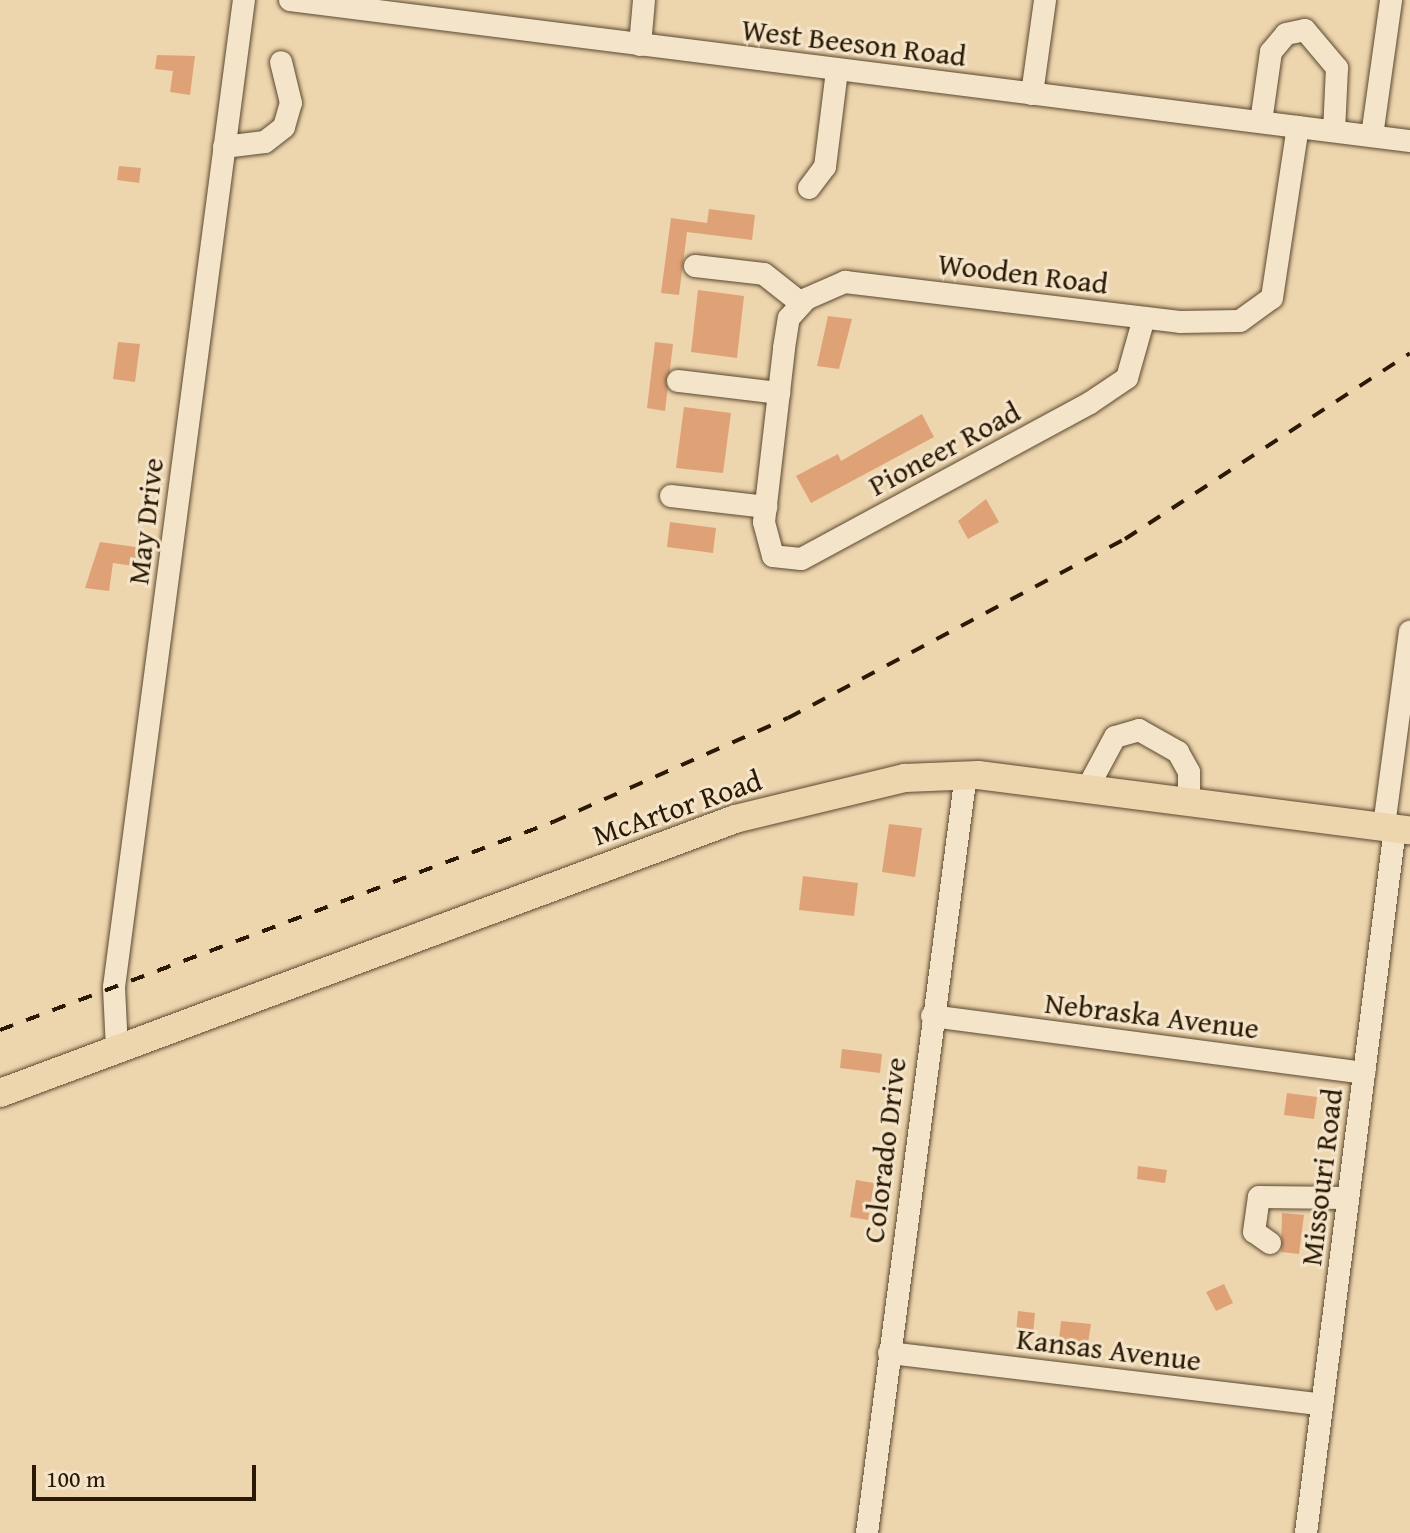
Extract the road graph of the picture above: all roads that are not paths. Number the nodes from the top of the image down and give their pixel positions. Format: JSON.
{"nodes":[{"id":1,"x":244,"y":0,"type":"edge"},
{"id":2,"x":290,"y":0,"type":"edge"},
{"id":3,"x":644,"y":0,"type":"edge"},
{"id":4,"x":1045,"y":0,"type":"edge"},
{"id":5,"x":1391,"y":0,"type":"edge"},
{"id":6,"x":640,"y":45,"type":"junction"},
{"id":7,"x":281,"y":62,"type":"dead end"},
{"id":8,"x":837,"y":70,"type":"junction"},
{"id":9,"x":1032,"y":94,"type":"junction"},
{"id":10,"x":1261,"y":122,"type":"junction"},
{"id":11,"x":1298,"y":127,"type":"junction"},
{"id":12,"x":1334,"y":131,"type":"junction"},
{"id":13,"x":1372,"y":136,"type":"junction"},
{"id":14,"x":1410,"y":141,"type":"edge"},
{"id":15,"x":224,"y":147,"type":"junction"},
{"id":16,"x":809,"y":188,"type":"dead end"},
{"id":17,"x":695,"y":266,"type":"dead end"},
{"id":18,"x":802,"y":304,"type":"junction"},
{"id":19,"x":1144,"y":318,"type":"junction"},
{"id":20,"x":678,"y":381,"type":"dead end"},
{"id":21,"x":779,"y":393,"type":"junction"},
{"id":22,"x":671,"y":496,"type":"dead end"},
{"id":23,"x":766,"y":507,"type":"junction"},
{"id":24,"x":1410,"y":632,"type":"edge"},
{"id":25,"x":966,"y":774,"type":"junction"},
{"id":26,"x":1087,"y":789,"type":"junction"},
{"id":27,"x":1189,"y":802,"type":"junction"},
{"id":28,"x":1396,"y":828,"type":"edge"},
{"id":29,"x":932,"y":1016,"type":"junction"},
{"id":30,"x":117,"y":1049,"type":"junction"},
{"id":31,"x":1364,"y":1073,"type":"junction"},
{"id":32,"x":0,"y":1093,"type":"edge"},
{"id":33,"x":1348,"y":1198,"type":"junction"},
{"id":34,"x":1270,"y":1243,"type":"dead end"},
{"id":35,"x":889,"y":1353,"type":"junction"},
{"id":36,"x":1322,"y":1405,"type":"junction"},
{"id":37,"x":867,"y":1533,"type":"edge"},
{"id":38,"x":1306,"y":1533,"type":"edge"}],
"edges":[{"from":1,"to":15,"type":"street","name":"May Drive"},
{"from":2,"to":6,"type":"street","name":"West Beeson Road"},
{"from":3,"to":6,"type":"street"},
{"from":4,"to":9,"type":"street"},
{"from":5,"to":13,"type":"street"},
{"from":6,"to":8,"type":"street","name":"West Beeson Road"},
{"from":7,"to":15,"type":"street"},
{"from":8,"to":9,"type":"street","name":"West Beeson Road"},
{"from":8,"to":16,"type":"street"},
{"from":9,"to":10,"type":"street","name":"West Beeson Road"},
{"from":10,"to":11,"type":"street","name":"West Beeson Road"},
{"from":10,"to":12,"type":"street"},
{"from":11,"to":12,"type":"street","name":"West Beeson Road"},
{"from":11,"to":19,"type":"street","name":"Wooden Road"},
{"from":12,"to":13,"type":"street","name":"West Beeson Road"},
{"from":13,"to":14,"type":"street","name":"West Beeson Road"},
{"from":15,"to":30,"type":"street","name":"May Drive"},
{"from":17,"to":18,"type":"street"},
{"from":18,"to":19,"type":"street","name":"Wooden Road"},
{"from":18,"to":21,"type":"street"},
{"from":19,"to":23,"type":"street","name":"Pioneer Road"},
{"from":20,"to":21,"type":"street"},
{"from":21,"to":23,"type":"street"},
{"from":22,"to":23,"type":"street"},
{"from":24,"to":28,"type":"street","name":"Missouri Road"},
{"from":25,"to":26,"type":"main road","name":"McArtor Road"},
{"from":25,"to":29,"type":"street","name":"Colorado Drive"},
{"from":25,"to":30,"type":"main road","name":"McArtor Road"},
{"from":26,"to":27,"type":"main road","name":"McArtor Road"},
{"from":26,"to":27,"type":"street"},
{"from":27,"to":28,"type":"main road","name":"McArtor Road"},
{"from":28,"to":31,"type":"street","name":"Missouri Road"},
{"from":29,"to":31,"type":"street","name":"Nebraska Avenue"},
{"from":29,"to":35,"type":"street","name":"Colorado Drive"},
{"from":30,"to":32,"type":"main road","name":"McArtor Road"},
{"from":31,"to":33,"type":"street","name":"Missouri Road"},
{"from":33,"to":34,"type":"street"},
{"from":33,"to":36,"type":"street","name":"Missouri Road"},
{"from":35,"to":36,"type":"street","name":"Kansas Avenue"},
{"from":35,"to":37,"type":"street","name":"Colorado Drive"},
{"from":36,"to":38,"type":"street","name":"Missouri Road"}]}
